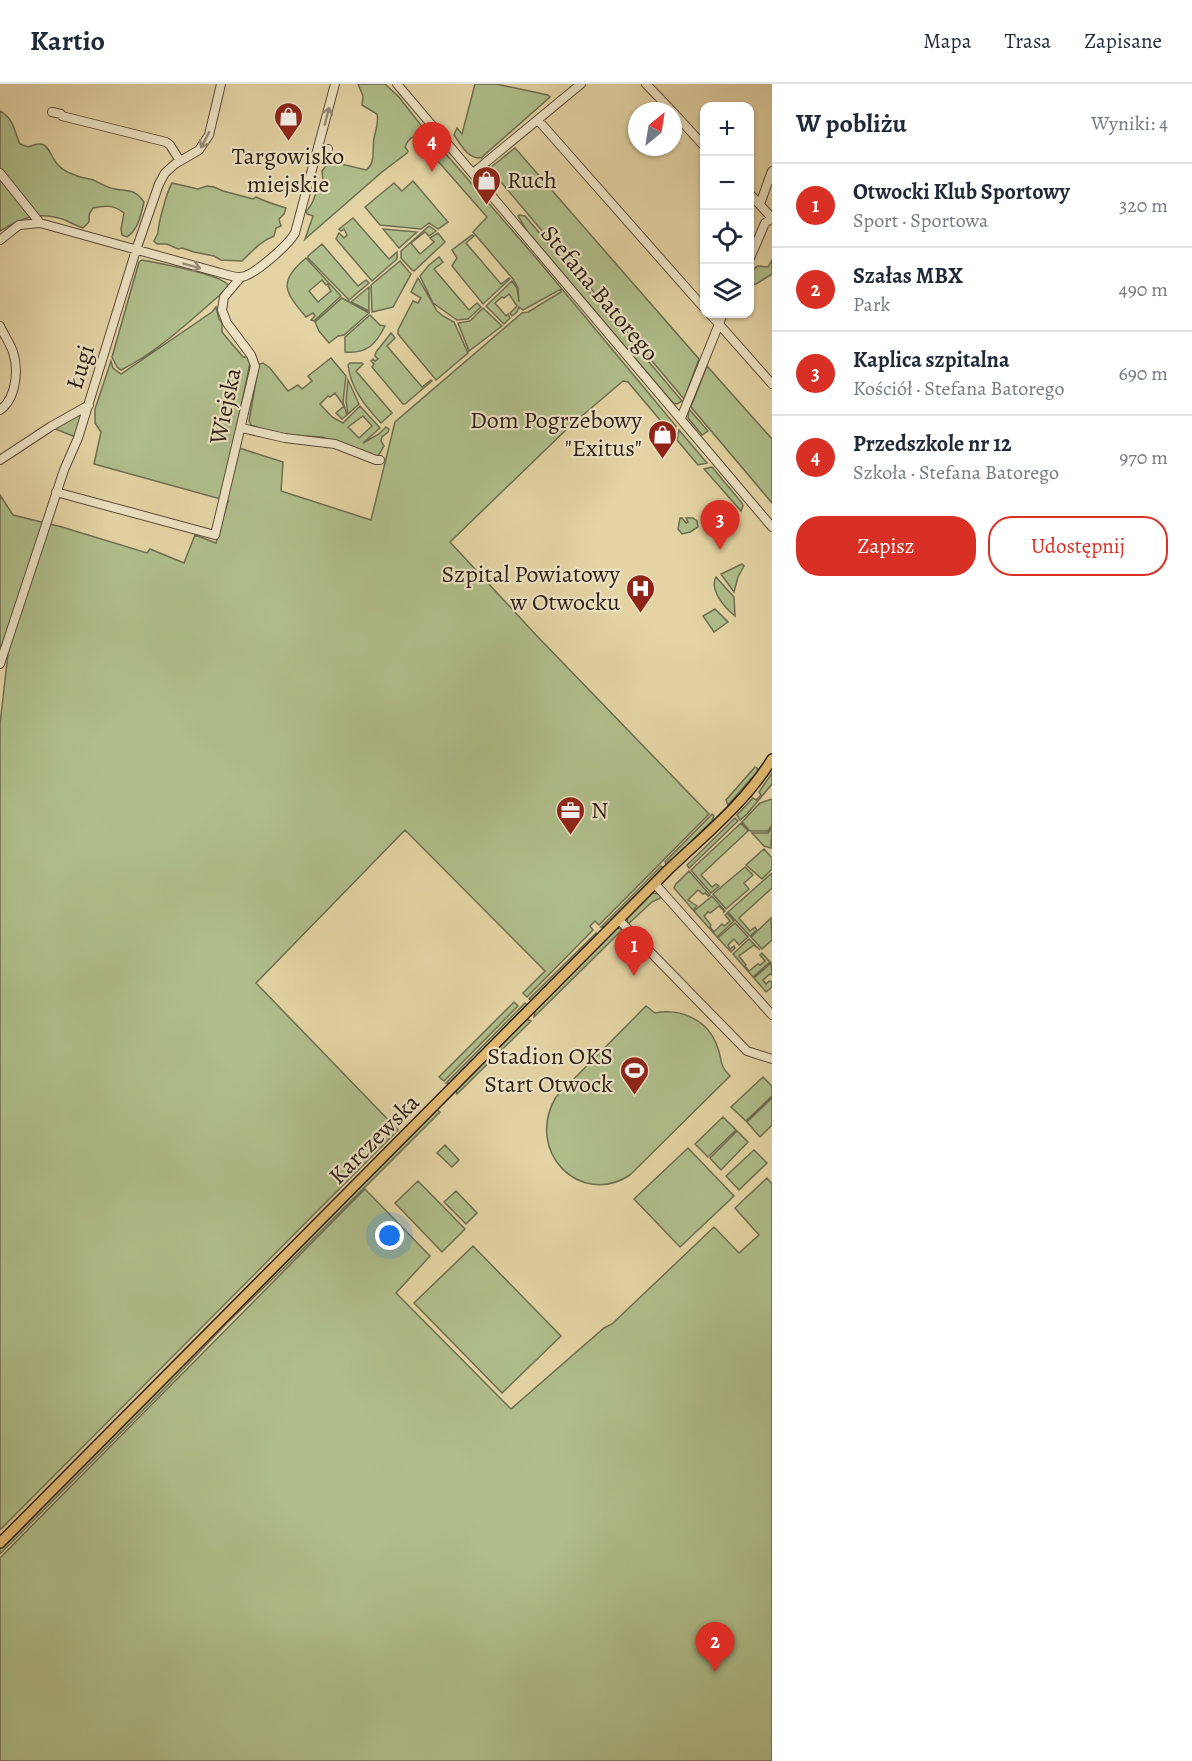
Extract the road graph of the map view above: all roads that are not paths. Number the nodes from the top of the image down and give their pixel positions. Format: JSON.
{"nodes":[{"id":1,"x":221,"y":84,"type":"edge"},
{"id":2,"x":335,"y":84,"type":"edge"},
{"id":3,"x":397,"y":84,"type":"edge"},
{"id":4,"x":581,"y":84,"type":"edge"},
{"id":5,"x":646,"y":84,"type":"edge"},
{"id":6,"x":663,"y":102,"type":"edge"},
{"id":7,"x":52,"y":112,"type":"dead end"},
{"id":8,"x":538,"y":120,"type":"junction"},
{"id":9,"x":682,"y":122,"type":"edge"},
{"id":10,"x":700,"y":141,"type":"edge"},
{"id":11,"x":318,"y":148,"type":"junction"},
{"id":12,"x":328,"y":149,"type":"dead end"},
{"id":13,"x":180,"y":161,"type":"junction"},
{"id":14,"x":772,"y":171,"type":"edge"},
{"id":15,"x":0,"y":173,"type":"edge"},
{"id":16,"x":473,"y":173,"type":"junction"},
{"id":17,"x":754,"y":198,"type":"edge"},
{"id":18,"x":760,"y":204,"type":"junction"},
{"id":19,"x":772,"y":218,"type":"edge"},
{"id":20,"x":40,"y":224,"type":"junction"},
{"id":21,"x":0,"y":240,"type":"edge"},
{"id":22,"x":754,"y":248,"type":"edge"},
{"id":23,"x":136,"y":250,"type":"junction"},
{"id":24,"x":241,"y":277,"type":"junction"},
{"id":25,"x":700,"y":302,"type":"edge"},
{"id":26,"x":713,"y":318,"type":"edge"},
{"id":27,"x":721,"y":318,"type":"edge"},
{"id":28,"x":718,"y":324,"type":"junction"},
{"id":29,"x":0,"y":326,"type":"edge"},
{"id":30,"x":772,"y":384,"type":"edge"},
{"id":31,"x":89,"y":405,"type":"junction"},
{"id":32,"x":0,"y":410,"type":"edge"},
{"id":33,"x":681,"y":418,"type":"junction"},
{"id":34,"x":242,"y":428,"type":"junction"},
{"id":35,"x":0,"y":460,"type":"edge"},
{"id":36,"x":380,"y":460,"type":"dead end"},
{"id":37,"x":56,"y":492,"type":"junction"},
{"id":38,"x":772,"y":527,"type":"edge"},
{"id":39,"x":0,"y":664,"type":"edge"},
{"id":40,"x":772,"y":759,"type":"edge"},
{"id":41,"x":655,"y":884,"type":"junction"},
{"id":42,"x":620,"y":920,"type":"junction"},
{"id":43,"x":772,"y":1015,"type":"edge"},
{"id":44,"x":772,"y":1059,"type":"edge"},
{"id":45,"x":0,"y":1543,"type":"edge"}],
"edges":[{"from":1,"to":13,"type":"street","one_way":true},
{"from":11,"to":2,"type":"street","one_way":true},
{"from":3,"to":16,"type":"street","name":"Stefana Batorego"},
{"from":4,"to":8,"type":"street"},
{"from":5,"to":6,"type":"street"},
{"from":7,"to":13,"type":"street"},
{"from":8,"to":16,"type":"street"},
{"from":8,"to":25,"type":"street"},
{"from":9,"to":10,"type":"street"},
{"from":11,"to":12,"type":"street"},
{"from":11,"to":24,"type":"street"},
{"from":13,"to":23,"type":"street"},
{"from":14,"to":18,"type":"street"},
{"from":15,"to":20,"type":"street"},
{"from":16,"to":33,"type":"street","name":"Stefana Batorego"},
{"from":17,"to":18,"type":"street"},
{"from":18,"to":19,"type":"street"},
{"from":19,"to":22,"type":"street"},
{"from":20,"to":21,"type":"street"},
{"from":20,"to":23,"type":"street"},
{"from":23,"to":24,"type":"street","one_way":true},
{"from":23,"to":31,"type":"street","name":"Ługi"},
{"from":24,"to":34,"type":"street","name":"Wiejska"},
{"from":26,"to":28,"type":"street"},
{"from":27,"to":28,"type":"street"},
{"from":28,"to":30,"type":"street"},
{"from":28,"to":33,"type":"street"},
{"from":29,"to":32,"type":"street"},
{"from":31,"to":35,"type":"street"},
{"from":31,"to":37,"type":"street","name":"Ługi"},
{"from":33,"to":38,"type":"street","name":"Stefana Batorego"},
{"from":34,"to":36,"type":"street"},
{"from":34,"to":37,"type":"street","name":"Wiejska"},
{"from":37,"to":39,"type":"street","name":"Ługi"},
{"from":40,"to":41,"type":"main road","name":"Karczewska"},
{"from":41,"to":42,"type":"main road","name":"Karczewska"},
{"from":41,"to":43,"type":"street"},
{"from":42,"to":44,"type":"street"},
{"from":42,"to":45,"type":"main road","name":"Karczewska"}]}
